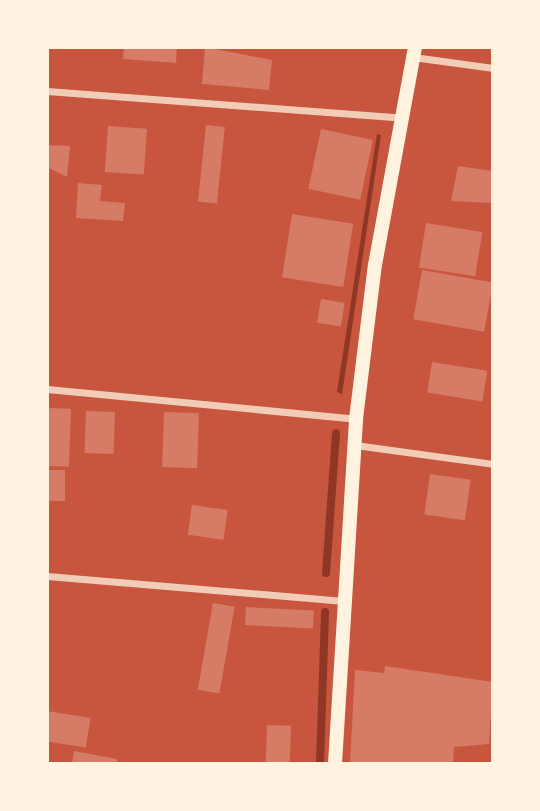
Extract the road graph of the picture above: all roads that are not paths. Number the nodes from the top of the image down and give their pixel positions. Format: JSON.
{"nodes":[{"id":1,"x":414,"y":52,"type":"edge"},
{"id":2,"x":493,"y":68,"type":"edge"},
{"id":3,"x":47,"y":91,"type":"edge"},
{"id":4,"x":404,"y":118,"type":"junction"},
{"id":5,"x":47,"y":389,"type":"edge"},
{"id":6,"x":356,"y":419,"type":"junction"},
{"id":7,"x":354,"y":445,"type":"junction"},
{"id":8,"x":493,"y":464,"type":"edge"},
{"id":9,"x":47,"y":576,"type":"edge"},
{"id":10,"x":344,"y":601,"type":"junction"},
{"id":11,"x":335,"y":764,"type":"edge"}],
"edges":[{"from":1,"to":2,"type":"street"},
{"from":1,"to":4,"type":"main road"},
{"from":3,"to":4,"type":"street"},
{"from":4,"to":6,"type":"main road"},
{"from":5,"to":6,"type":"street"},
{"from":6,"to":7,"type":"main road"},
{"from":7,"to":8,"type":"street"},
{"from":7,"to":10,"type":"main road"},
{"from":9,"to":10,"type":"street"},
{"from":10,"to":11,"type":"main road"}]}
